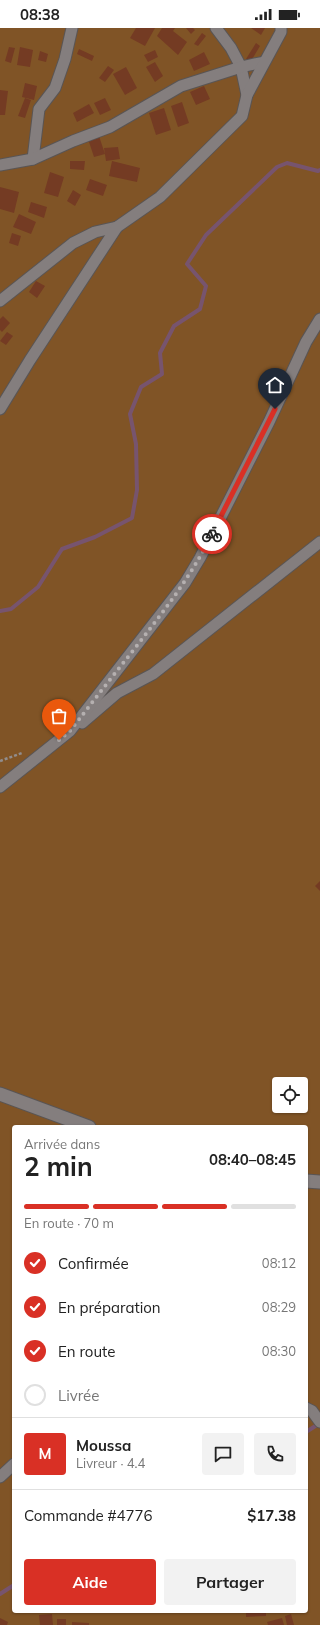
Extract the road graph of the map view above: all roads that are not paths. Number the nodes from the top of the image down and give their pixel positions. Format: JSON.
{"nodes":[{"id":1,"x":72,"y":28,"type":"edge"},
{"id":2,"x":216,"y":28,"type":"edge"},
{"id":3,"x":281,"y":28,"type":"edge"},
{"id":4,"x":264,"y":62,"type":"junction"},
{"id":5,"x":241,"y":67,"type":"junction"},
{"id":6,"x":247,"y":95,"type":"junction"},
{"id":7,"x":33,"y":160,"type":"junction"},
{"id":8,"x":0,"y":164,"type":"edge"},
{"id":9,"x":117,"y":227,"type":"junction"},
{"id":10,"x":0,"y":301,"type":"edge"},
{"id":11,"x":320,"y":319,"type":"edge"},
{"id":12,"x":0,"y":409,"type":"edge"},
{"id":13,"x":320,"y":542,"type":"edge"},
{"id":14,"x":70,"y":731,"type":"junction"},
{"id":15,"x":0,"y":788,"type":"edge"},
{"id":16,"x":0,"y":1094,"type":"edge"},
{"id":17,"x":84,"y":1125,"type":"edge"},
{"id":18,"x":308,"y":1181,"type":"edge"},
{"id":19,"x":320,"y":1182,"type":"edge"},
{"id":20,"x":309,"y":1409,"type":"edge"},
{"id":21,"x":320,"y":1422,"type":"edge"},
{"id":22,"x":12,"y":1466,"type":"edge"},
{"id":23,"x":0,"y":1477,"type":"edge"}],
"edges":[{"from":1,"to":7,"type":"street"},
{"from":2,"to":5,"type":"street"},
{"from":3,"to":4,"type":"street"},
{"from":4,"to":5,"type":"street"},
{"from":4,"to":6,"type":"street"},
{"from":5,"to":6,"type":"street"},
{"from":5,"to":7,"type":"street"},
{"from":6,"to":9,"type":"street"},
{"from":7,"to":8,"type":"street"},
{"from":9,"to":10,"type":"street"},
{"from":9,"to":12,"type":"street"},
{"from":11,"to":14,"type":"street"},
{"from":13,"to":14,"type":"street"},
{"from":14,"to":15,"type":"street"},
{"from":16,"to":17,"type":"street"},
{"from":18,"to":19,"type":"street"},
{"from":20,"to":21,"type":"street"},
{"from":22,"to":23,"type":"street"}]}
